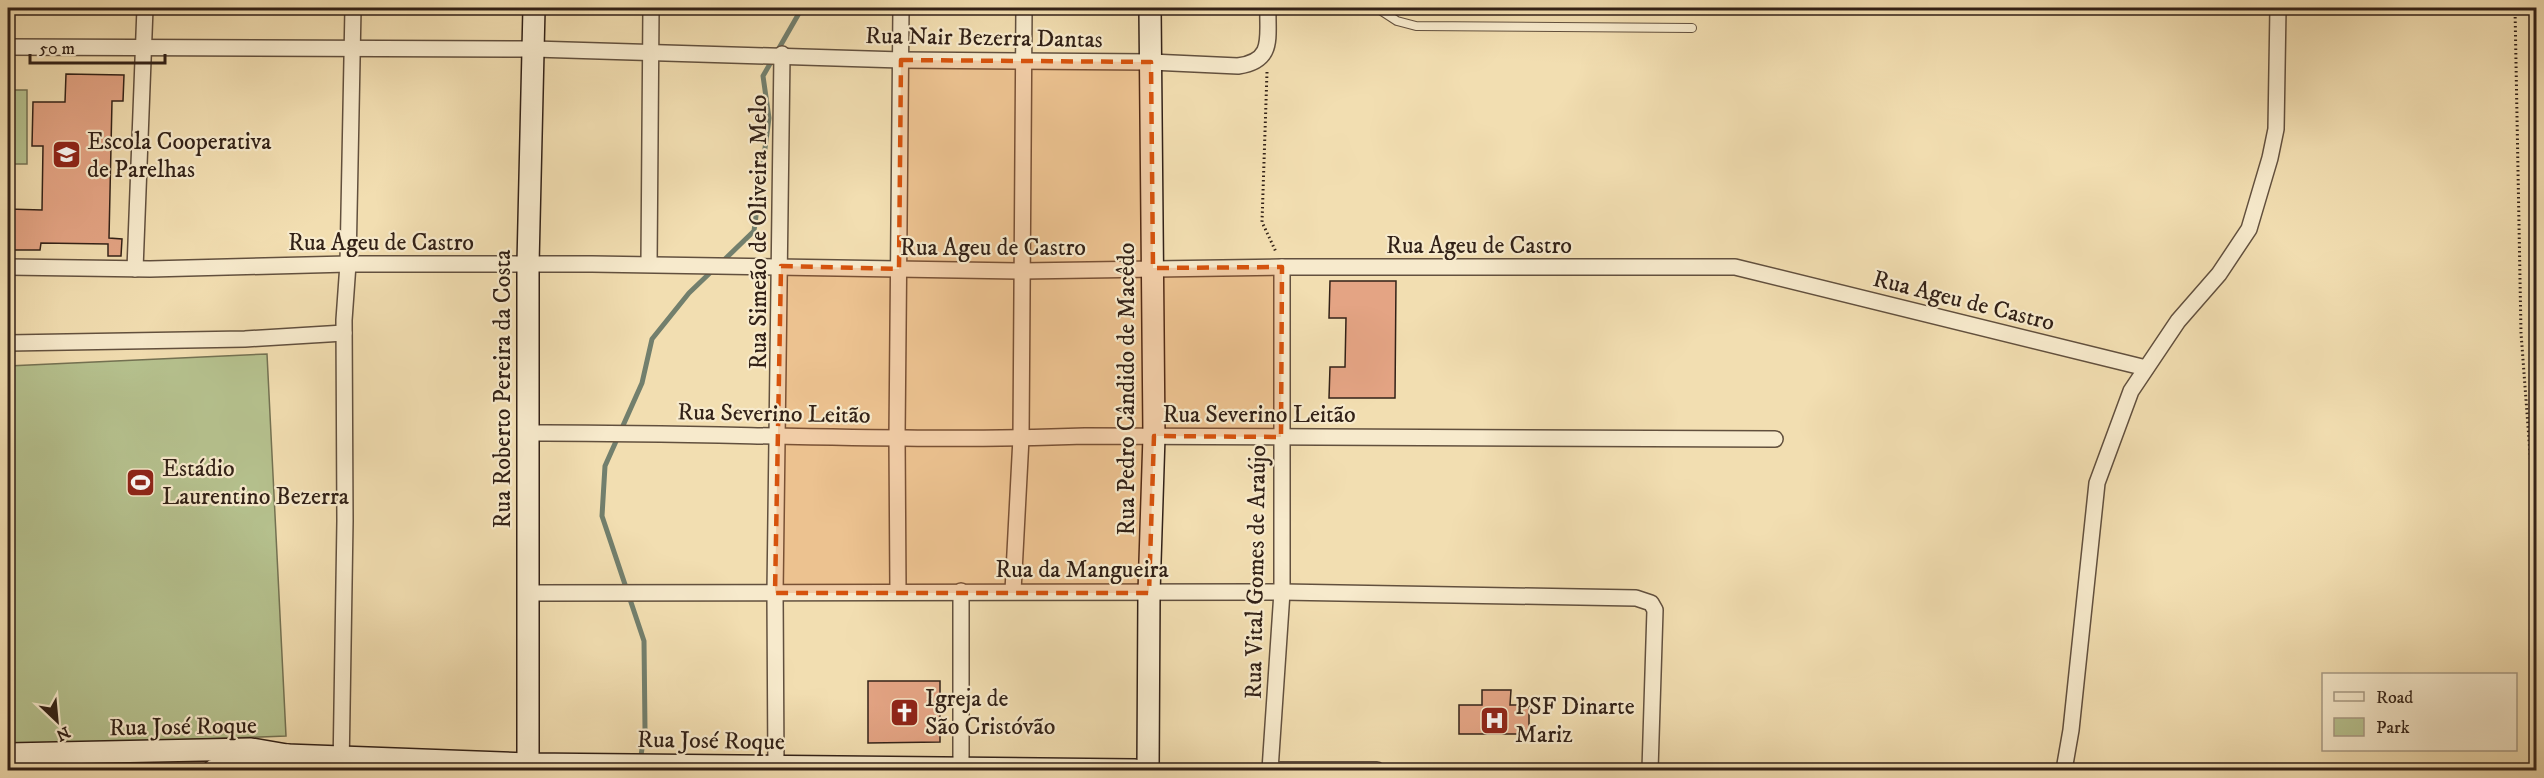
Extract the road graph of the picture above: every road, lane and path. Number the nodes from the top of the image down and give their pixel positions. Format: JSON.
{"nodes":[{"id":1,"x":145,"y":8,"type":"edge"},
{"id":2,"x":353,"y":8,"type":"edge"},
{"id":3,"x":534,"y":8,"type":"edge"},
{"id":4,"x":651,"y":8,"type":"edge"},
{"id":5,"x":901,"y":8,"type":"edge"},
{"id":6,"x":1024,"y":8,"type":"edge"},
{"id":7,"x":1150,"y":8,"type":"edge"},
{"id":8,"x":1268,"y":8,"type":"edge"},
{"id":9,"x":1377,"y":8,"type":"edge"},
{"id":10,"x":2278,"y":8,"type":"edge"},
{"id":11,"x":2515,"y":8,"type":"edge"},
{"id":12,"x":1692,"y":28,"type":"dead end"},
{"id":13,"x":1267,"y":46,"type":"junction"},
{"id":14,"x":8,"y":47,"type":"edge"},
{"id":15,"x":145,"y":47,"type":"junction"},
{"id":16,"x":352,"y":49,"type":"junction"},
{"id":17,"x":534,"y":49,"type":"junction"},
{"id":18,"x":650,"y":52,"type":"junction"},
{"id":19,"x":782,"y":54,"type":"junction"},
{"id":20,"x":901,"y":60,"type":"junction"},
{"id":21,"x":1024,"y":60,"type":"junction"},
{"id":22,"x":1151,"y":62,"type":"junction"},
{"id":23,"x":348,"y":264,"type":"junction"},
{"id":24,"x":528,"y":264,"type":"junction"},
{"id":25,"x":649,"y":264,"type":"junction"},
{"id":26,"x":781,"y":266,"type":"junction"},
{"id":27,"x":8,"y":267,"type":"edge"},
{"id":28,"x":1282,"y":267,"type":"junction"},
{"id":29,"x":1153,"y":268,"type":"junction"},
{"id":30,"x":135,"y":269,"type":"junction"},
{"id":31,"x":899,"y":269,"type":"junction"},
{"id":32,"x":1022,"y":271,"type":"junction"},
{"id":33,"x":344,"y":333,"type":"junction"},
{"id":34,"x":8,"y":343,"type":"edge"},
{"id":35,"x":2146,"y":368,"type":"junction"},
{"id":36,"x":528,"y":433,"type":"junction"},
{"id":37,"x":1154,"y":436,"type":"junction"},
{"id":38,"x":778,"y":437,"type":"junction"},
{"id":39,"x":897,"y":437,"type":"junction"},
{"id":40,"x":1281,"y":437,"type":"junction"},
{"id":41,"x":1021,"y":438,"type":"junction"},
{"id":42,"x":1775,"y":439,"type":"dead end"},
{"id":43,"x":2536,"y":533,"type":"edge"},
{"id":44,"x":898,"y":591,"type":"junction"},
{"id":45,"x":961,"y":591,"type":"junction"},
{"id":46,"x":1013,"y":591,"type":"junction"},
{"id":47,"x":1149,"y":592,"type":"junction"},
{"id":48,"x":1282,"y":592,"type":"junction"},
{"id":49,"x":527,"y":593,"type":"junction"},
{"id":50,"x":775,"y":593,"type":"junction"},
{"id":51,"x":8,"y":754,"type":"edge"},
{"id":52,"x":287,"y":755,"type":"junction"},
{"id":53,"x":341,"y":764,"type":"edge"},
{"id":54,"x":528,"y":767,"type":"edge"},
{"id":55,"x":776,"y":768,"type":"edge"},
{"id":56,"x":961,"y":768,"type":"junction"},
{"id":57,"x":1269,"y":770,"type":"edge"},
{"id":58,"x":214,"y":771,"type":"edge"},
{"id":59,"x":1134,"y":771,"type":"edge"},
{"id":60,"x":1148,"y":771,"type":"edge"},
{"id":61,"x":1377,"y":771,"type":"edge"},
{"id":62,"x":1650,"y":771,"type":"edge"},
{"id":63,"x":2064,"y":771,"type":"edge"}],
"edges":[{"from":1,"to":15,"type":"street"},
{"from":2,"to":16,"type":"street"},
{"from":3,"to":17,"type":"street","name":"Rua Roberto Pereira da Costa"},
{"from":4,"to":18,"type":"street"},
{"from":5,"to":20,"type":"street"},
{"from":6,"to":21,"type":"street"},
{"from":7,"to":22,"type":"street","name":"Rua Pedro Cândido de Macêdo"},
{"from":8,"to":13,"type":"street"},
{"from":9,"to":12,"type":"lane"},
{"from":10,"to":35,"type":"street"},
{"from":11,"to":43,"type":"path"},
{"from":13,"to":22,"type":"street","name":"Rua Nair Bezerra Dantas"},
{"from":13,"to":28,"type":"path"},
{"from":14,"to":15,"type":"street","name":"Rua Nair Bezerra Dantas"},
{"from":15,"to":16,"type":"street","name":"Rua Nair Bezerra Dantas"},
{"from":15,"to":30,"type":"street"},
{"from":16,"to":17,"type":"street","name":"Rua Nair Bezerra Dantas"},
{"from":16,"to":23,"type":"street"},
{"from":17,"to":18,"type":"street","name":"Rua Nair Bezerra Dantas"},
{"from":17,"to":24,"type":"street","name":"Rua Roberto Pereira da Costa"},
{"from":18,"to":19,"type":"street","name":"Rua Nair Bezerra Dantas"},
{"from":18,"to":25,"type":"street"},
{"from":19,"to":20,"type":"street","name":"Rua Nair Bezerra Dantas"},
{"from":19,"to":26,"type":"street","name":"Rua Simeão de Oliveira Melo"},
{"from":20,"to":21,"type":"street","name":"Rua Nair Bezerra Dantas"},
{"from":20,"to":31,"type":"street"},
{"from":21,"to":22,"type":"street","name":"Rua Nair Bezerra Dantas"},
{"from":21,"to":32,"type":"street"},
{"from":22,"to":29,"type":"street","name":"Rua Pedro Cândido de Macêdo"},
{"from":23,"to":24,"type":"street","name":"Rua Ageu de Castro"},
{"from":23,"to":30,"type":"street","name":"Rua Ageu de Castro"},
{"from":23,"to":33,"type":"street"},
{"from":24,"to":25,"type":"street","name":"Rua Ageu de Castro"},
{"from":24,"to":36,"type":"street","name":"Rua Roberto Pereira da Costa"},
{"from":25,"to":26,"type":"street","name":"Rua Ageu de Castro"},
{"from":26,"to":31,"type":"street","name":"Rua Ageu de Castro"},
{"from":26,"to":38,"type":"street","name":"Rua Simeão de Oliveira Melo"},
{"from":27,"to":30,"type":"street","name":"Rua Ageu de Castro"},
{"from":28,"to":29,"type":"street","name":"Rua Ageu de Castro"},
{"from":28,"to":35,"type":"street","name":"Rua Ageu de Castro"},
{"from":28,"to":40,"type":"street","name":"Rua Vital Gomes de Araújo"},
{"from":29,"to":32,"type":"street","name":"Rua Ageu de Castro"},
{"from":29,"to":37,"type":"street","name":"Rua Pedro Cândido de Macêdo"},
{"from":31,"to":32,"type":"street","name":"Rua Ageu de Castro"},
{"from":31,"to":39,"type":"street"},
{"from":32,"to":41,"type":"street"},
{"from":33,"to":34,"type":"street"},
{"from":33,"to":53,"type":"street"},
{"from":35,"to":63,"type":"street"},
{"from":36,"to":38,"type":"street","name":"Rua Severino Leitão"},
{"from":36,"to":49,"type":"street","name":"Rua Roberto Pereira da Costa"},
{"from":37,"to":40,"type":"street","name":"Rua Severino Leitão"},
{"from":37,"to":41,"type":"street","name":"Rua Severino Leitão"},
{"from":37,"to":47,"type":"street","name":"Rua Pedro Cândido de Macêdo"},
{"from":38,"to":39,"type":"street","name":"Rua Severino Leitão"},
{"from":38,"to":50,"type":"street","name":"Rua Simeão de Oliveira Melo"},
{"from":39,"to":41,"type":"street","name":"Rua Severino Leitão"},
{"from":39,"to":44,"type":"street"},
{"from":40,"to":42,"type":"street","name":"Rua Severino Leitão"},
{"from":40,"to":48,"type":"street","name":"Rua Vital Gomes de Araújo"},
{"from":41,"to":46,"type":"street"},
{"from":44,"to":45,"type":"street","name":"Rua da Mangueira"},
{"from":44,"to":50,"type":"street","name":"Rua da Mangueira"},
{"from":45,"to":46,"type":"street","name":"Rua da Mangueira"},
{"from":45,"to":56,"type":"street"},
{"from":46,"to":47,"type":"street","name":"Rua da Mangueira"},
{"from":47,"to":48,"type":"street","name":"Rua da Mangueira"},
{"from":47,"to":60,"type":"street","name":"Rua Pedro Cândido de Macêdo"},
{"from":48,"to":57,"type":"street","name":"Rua Vital Gomes de Araújo"},
{"from":48,"to":62,"type":"street","name":"Rua da Mangueira"},
{"from":49,"to":50,"type":"street","name":"Rua da Mangueira"},
{"from":49,"to":54,"type":"street","name":"Rua Roberto Pereira da Costa"},
{"from":50,"to":55,"type":"street","name":"Rua Simeão de Oliveira Melo"},
{"from":51,"to":52,"type":"street","name":"Rua José Roque"},
{"from":52,"to":53,"type":"street","name":"Rua José Roque"},
{"from":52,"to":58,"type":"street","name":"Rua José Roque"},
{"from":53,"to":54,"type":"street","name":"Rua José Roque"},
{"from":54,"to":55,"type":"street","name":"Rua José Roque"},
{"from":55,"to":56,"type":"street","name":"Rua José Roque"},
{"from":56,"to":59,"type":"street","name":"Rua José Roque"},
{"from":57,"to":61,"type":"street"}]}
